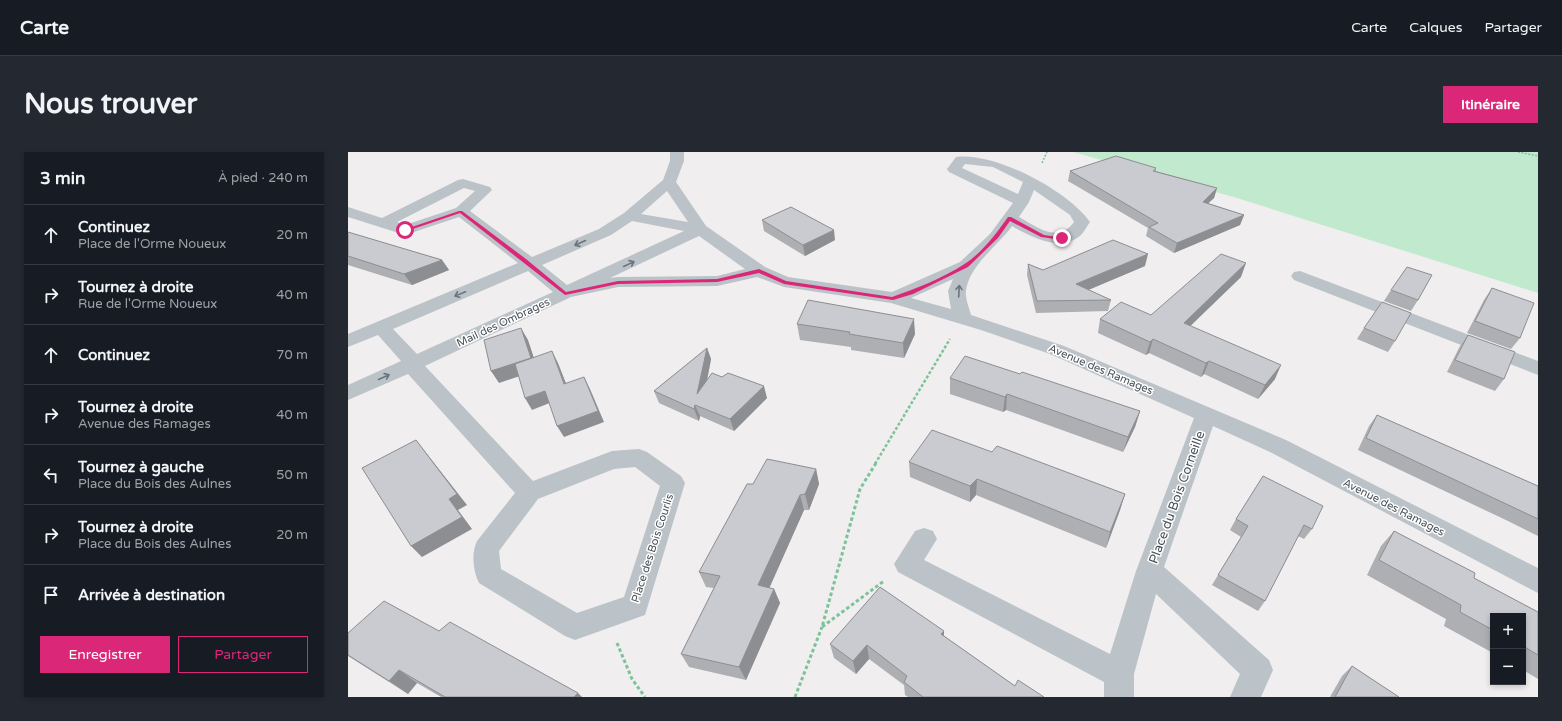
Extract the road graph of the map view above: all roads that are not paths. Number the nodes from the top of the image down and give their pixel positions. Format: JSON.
{"nodes":[{"id":1,"x":677,"y":152,"type":"edge"},
{"id":2,"x":1032,"y":181,"type":"junction"},
{"id":3,"x":669,"y":182,"type":"junction"},
{"id":4,"x":1022,"y":202,"type":"junction"},
{"id":5,"x":348,"y":212,"type":"edge"},
{"id":6,"x":461,"y":212,"type":"junction"},
{"id":7,"x":629,"y":216,"type":"junction"},
{"id":8,"x":1010,"y":218,"type":"junction"},
{"id":9,"x":383,"y":223,"type":"junction"},
{"id":10,"x":700,"y":229,"type":"junction"},
{"id":11,"x":531,"y":265,"type":"junction"},
{"id":12,"x":966,"y":266,"type":"junction"},
{"id":13,"x":759,"y":271,"type":"junction"},
{"id":14,"x":1300,"y":276,"type":"dead end"},
{"id":15,"x":565,"y":293,"type":"junction"},
{"id":16,"x":893,"y":298,"type":"junction"},
{"id":17,"x":962,"y":318,"type":"junction"},
{"id":18,"x":381,"y":327,"type":"junction"},
{"id":19,"x":348,"y":341,"type":"edge"},
{"id":20,"x":414,"y":363,"type":"junction"},
{"id":21,"x":1538,"y":368,"type":"edge"},
{"id":22,"x":348,"y":393,"type":"edge"},
{"id":23,"x":1206,"y":414,"type":"junction"},
{"id":24,"x":529,"y":492,"type":"junction"},
{"id":25,"x":924,"y":539,"type":"dead end"},
{"id":26,"x":1149,"y":571,"type":"junction"},
{"id":27,"x":1538,"y":581,"type":"edge"},
{"id":28,"x":1119,"y":686,"type":"edge"},
{"id":29,"x":1245,"y":697,"type":"edge"}],
"edges":[{"from":1,"to":3,"type":"street"},
{"from":2,"to":4,"type":"street"},
{"from":2,"to":4,"type":"street"},
{"from":2,"to":8,"type":"street"},
{"from":3,"to":7,"type":"street"},
{"from":3,"to":10,"type":"street","name":"Avenue des Ramages"},
{"from":4,"to":8,"type":"street"},
{"from":5,"to":9,"type":"street"},
{"from":6,"to":9,"type":"street"},
{"from":6,"to":9,"type":"street"},
{"from":6,"to":11,"type":"street"},
{"from":7,"to":10,"type":"street"},
{"from":7,"to":11,"type":"street","one_way":true},
{"from":8,"to":12,"type":"street"},
{"from":10,"to":13,"type":"street","name":"Avenue des Ramages"},
{"from":15,"to":10,"type":"street","name":"Mail des Ombrages","one_way":true},
{"from":11,"to":15,"type":"street"},
{"from":11,"to":18,"type":"street","one_way":true},
{"from":12,"to":16,"type":"street"},
{"from":17,"to":12,"type":"street","one_way":true},
{"from":13,"to":15,"type":"street"},
{"from":13,"to":16,"type":"street","name":"Avenue des Ramages"},
{"from":14,"to":21,"type":"street"},
{"from":15,"to":20,"type":"street","name":"Mail des Ombrages"},
{"from":16,"to":17,"type":"street","name":"Avenue des Ramages"},
{"from":17,"to":23,"type":"street","name":"Avenue des Ramages"},
{"from":18,"to":19,"type":"street"},
{"from":18,"to":20,"type":"street"},
{"from":22,"to":20,"type":"street","name":"Mail des Ombrages","one_way":true},
{"from":20,"to":24,"type":"street"},
{"from":23,"to":26,"type":"street","name":"Place du Bois Corneille"},
{"from":23,"to":27,"type":"street","name":"Avenue des Ramages"},
{"from":24,"to":24,"type":"street","name":"Place des Bois Courlis"},
{"from":25,"to":28,"type":"street"},
{"from":26,"to":28,"type":"street"},
{"from":26,"to":29,"type":"street","name":"Place du Bois Corneille"}]}
